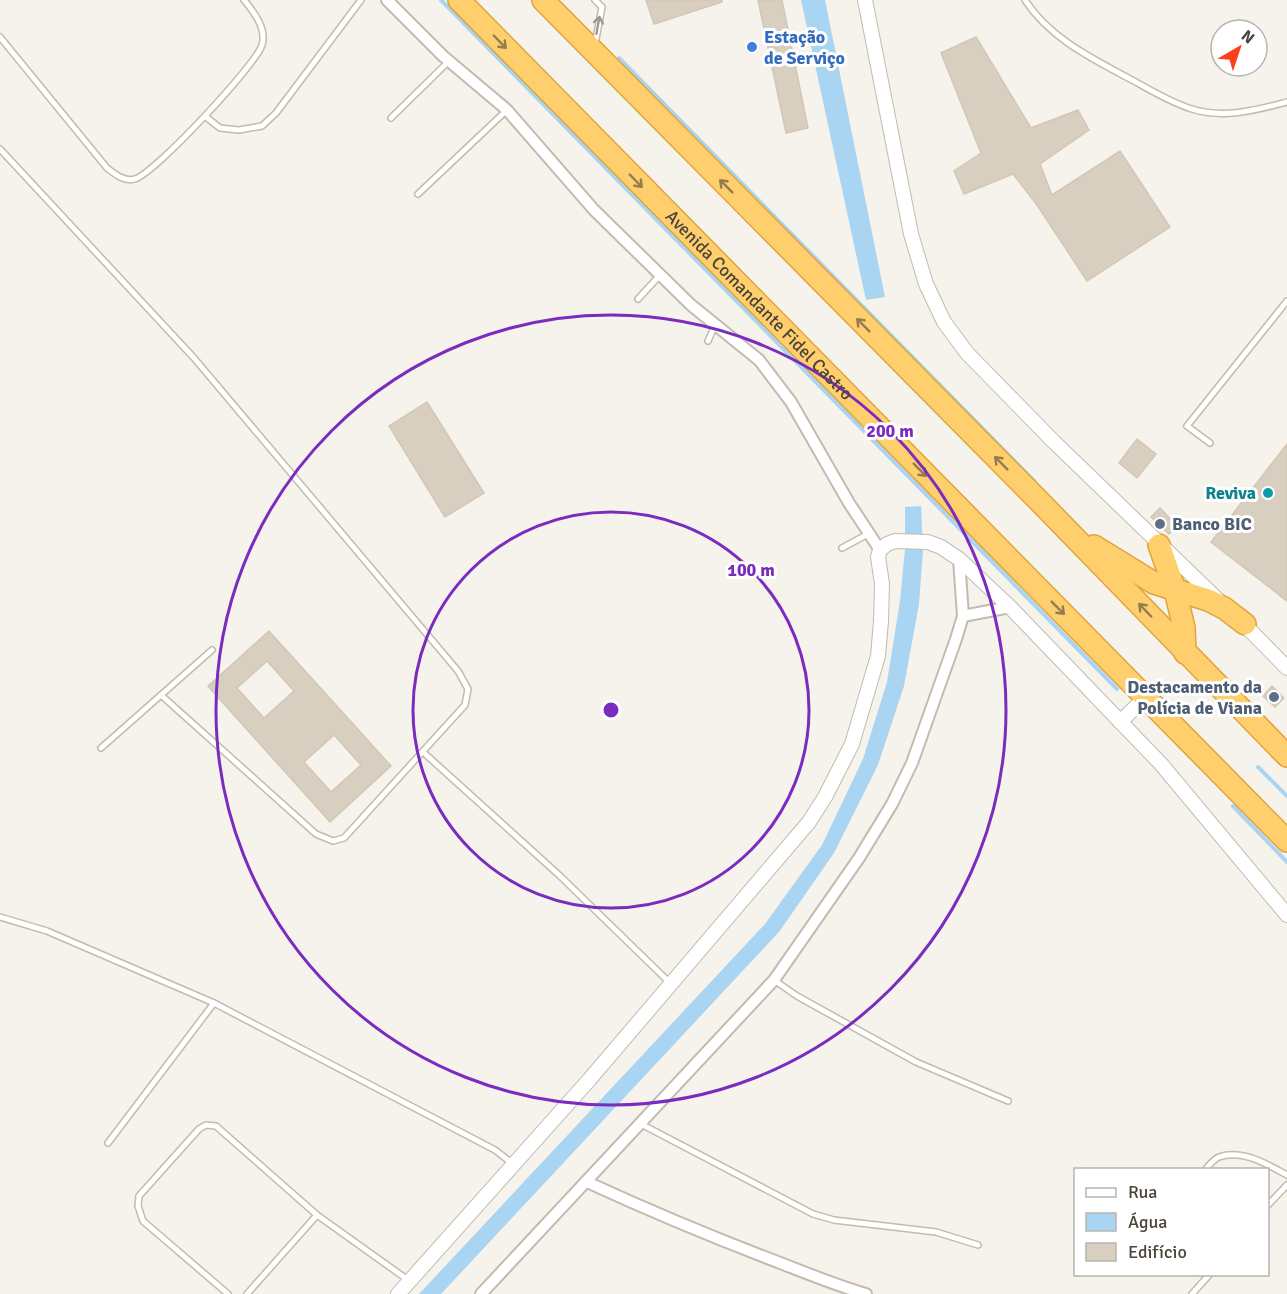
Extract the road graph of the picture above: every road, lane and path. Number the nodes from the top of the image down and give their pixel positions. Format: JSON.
{"nodes":[{"id":1,"x":244,"y":0,"type":"edge"},
{"id":2,"x":361,"y":0,"type":"edge"},
{"id":3,"x":387,"y":0,"type":"edge"},
{"id":4,"x":459,"y":0,"type":"edge"},
{"id":5,"x":543,"y":0,"type":"edge"},
{"id":6,"x":596,"y":0,"type":"edge"},
{"id":7,"x":865,"y":0,"type":"edge"},
{"id":8,"x":1025,"y":0,"type":"edge"},
{"id":9,"x":0,"y":37,"type":"edge"},
{"id":10,"x":593,"y":51,"type":"junction"},
{"id":11,"x":449,"y":62,"type":"junction"},
{"id":12,"x":1287,"y":102,"type":"edge"},
{"id":13,"x":507,"y":110,"type":"junction"},
{"id":14,"x":206,"y":117,"type":"junction"},
{"id":15,"x":391,"y":117,"type":"dead end"},
{"id":16,"x":0,"y":149,"type":"edge"},
{"id":17,"x":418,"y":194,"type":"dead end"},
{"id":18,"x":660,"y":275,"type":"junction"},
{"id":19,"x":638,"y":299,"type":"dead end"},
{"id":20,"x":1287,"y":301,"type":"edge"},
{"id":21,"x":715,"y":325,"type":"junction"},
{"id":22,"x":708,"y":341,"type":"dead end"},
{"id":23,"x":1209,"y":443,"type":"dead end"},
{"id":24,"x":1042,"y":504,"type":"junction"},
{"id":25,"x":868,"y":534,"type":"junction"},
{"id":26,"x":1159,"y":545,"type":"junction"},
{"id":27,"x":842,"y":548,"type":"dead end"},
{"id":28,"x":880,"y":550,"type":"junction"},
{"id":29,"x":959,"y":559,"type":"junction"},
{"id":30,"x":1175,"y":590,"type":"junction"},
{"id":31,"x":1010,"y":607,"type":"junction"},
{"id":32,"x":1224,"y":608,"type":"junction"},
{"id":33,"x":963,"y":615,"type":"junction"},
{"id":34,"x":1245,"y":624,"type":"junction"},
{"id":35,"x":1184,"y":628,"type":"junction"},
{"id":36,"x":212,"y":650,"type":"dead end"},
{"id":37,"x":1185,"y":652,"type":"junction"},
{"id":38,"x":1287,"y":668,"type":"edge"},
{"id":39,"x":161,"y":695,"type":"junction"},
{"id":40,"x":1146,"y":697,"type":"junction"},
{"id":41,"x":1120,"y":722,"type":"junction"},
{"id":42,"x":101,"y":748,"type":"dead end"},
{"id":43,"x":423,"y":752,"type":"junction"},
{"id":44,"x":1287,"y":756,"type":"edge"},
{"id":45,"x":1287,"y":841,"type":"edge"},
{"id":46,"x":1287,"y":915,"type":"edge"},
{"id":47,"x":0,"y":917,"type":"edge"},
{"id":48,"x":774,"y":980,"type":"junction"},
{"id":49,"x":671,"y":984,"type":"junction"},
{"id":50,"x":214,"y":1003,"type":"junction"},
{"id":51,"x":1008,"y":1101,"type":"dead end"},
{"id":52,"x":641,"y":1124,"type":"junction"},
{"id":53,"x":108,"y":1143,"type":"dead end"},
{"id":54,"x":514,"y":1165,"type":"junction"},
{"id":55,"x":1207,"y":1168,"type":"edge"},
{"id":56,"x":1287,"y":1175,"type":"edge"},
{"id":57,"x":587,"y":1182,"type":"junction"},
{"id":58,"x":1287,"y":1185,"type":"edge"},
{"id":59,"x":1269,"y":1204,"type":"edge"},
{"id":60,"x":317,"y":1215,"type":"junction"},
{"id":61,"x":978,"y":1245,"type":"dead end"},
{"id":62,"x":1209,"y":1276,"type":"edge"},
{"id":63,"x":410,"y":1281,"type":"junction"},
{"id":64,"x":228,"y":1294,"type":"edge"},
{"id":65,"x":247,"y":1294,"type":"edge"},
{"id":66,"x":398,"y":1294,"type":"edge"},
{"id":67,"x":481,"y":1294,"type":"edge"},
{"id":68,"x":866,"y":1294,"type":"edge"},
{"id":69,"x":1192,"y":1294,"type":"edge"}],
"edges":[{"from":1,"to":14,"type":"lane"},
{"from":2,"to":14,"type":"lane"},
{"from":3,"to":11,"type":"street"},
{"from":4,"to":40,"type":"highway","name":"Avenida Comandante Fidel Castro","one_way":true},
{"from":5,"to":10,"type":"highway"},
{"from":10,"to":6,"type":"lane","one_way":true},
{"from":7,"to":26,"type":"street"},
{"from":8,"to":12,"type":"lane"},
{"from":9,"to":14,"type":"lane"},
{"from":24,"to":10,"type":"highway","one_way":true},
{"from":11,"to":13,"type":"street"},
{"from":11,"to":15,"type":"lane"},
{"from":13,"to":17,"type":"lane"},
{"from":13,"to":18,"type":"street"},
{"from":16,"to":43,"type":"lane"},
{"from":18,"to":19,"type":"lane"},
{"from":18,"to":21,"type":"street"},
{"from":20,"to":23,"type":"lane"},
{"from":21,"to":22,"type":"lane"},
{"from":21,"to":25,"type":"street"},
{"from":24,"to":30,"type":"highway"},
{"from":37,"to":24,"type":"highway","one_way":true},
{"from":25,"to":27,"type":"lane"},
{"from":25,"to":28,"type":"street"},
{"from":26,"to":30,"type":"highway"},
{"from":26,"to":34,"type":"street"},
{"from":28,"to":29,"type":"street"},
{"from":28,"to":49,"type":"street"},
{"from":29,"to":31,"type":"street"},
{"from":29,"to":33,"type":"street"},
{"from":30,"to":32,"type":"highway"},
{"from":30,"to":35,"type":"highway"},
{"from":31,"to":33,"type":"street"},
{"from":31,"to":41,"type":"street"},
{"from":32,"to":34,"type":"highway"},
{"from":32,"to":35,"type":"highway"},
{"from":33,"to":48,"type":"street"},
{"from":34,"to":38,"type":"street"},
{"from":35,"to":37,"type":"highway"},
{"from":36,"to":39,"type":"lane"},
{"from":37,"to":44,"type":"highway"},
{"from":39,"to":42,"type":"lane"},
{"from":39,"to":43,"type":"lane"},
{"from":40,"to":41,"type":"street"},
{"from":40,"to":45,"type":"highway","name":"Avenida Comandante Fidel Castro"},
{"from":41,"to":46,"type":"street"},
{"from":43,"to":49,"type":"lane"},
{"from":47,"to":50,"type":"lane"},
{"from":48,"to":51,"type":"lane"},
{"from":48,"to":52,"type":"street"},
{"from":49,"to":54,"type":"street"},
{"from":50,"to":53,"type":"lane"},
{"from":50,"to":54,"type":"lane"},
{"from":52,"to":57,"type":"street"},
{"from":52,"to":61,"type":"lane"},
{"from":54,"to":63,"type":"street"},
{"from":55,"to":56,"type":"lane"},
{"from":57,"to":67,"type":"street"},
{"from":57,"to":68,"type":"street"},
{"from":58,"to":59,"type":"lane"},
{"from":60,"to":63,"type":"lane"},
{"from":60,"to":64,"type":"lane"},
{"from":60,"to":65,"type":"lane"},
{"from":62,"to":69,"type":"lane"},
{"from":63,"to":66,"type":"street"}]}
